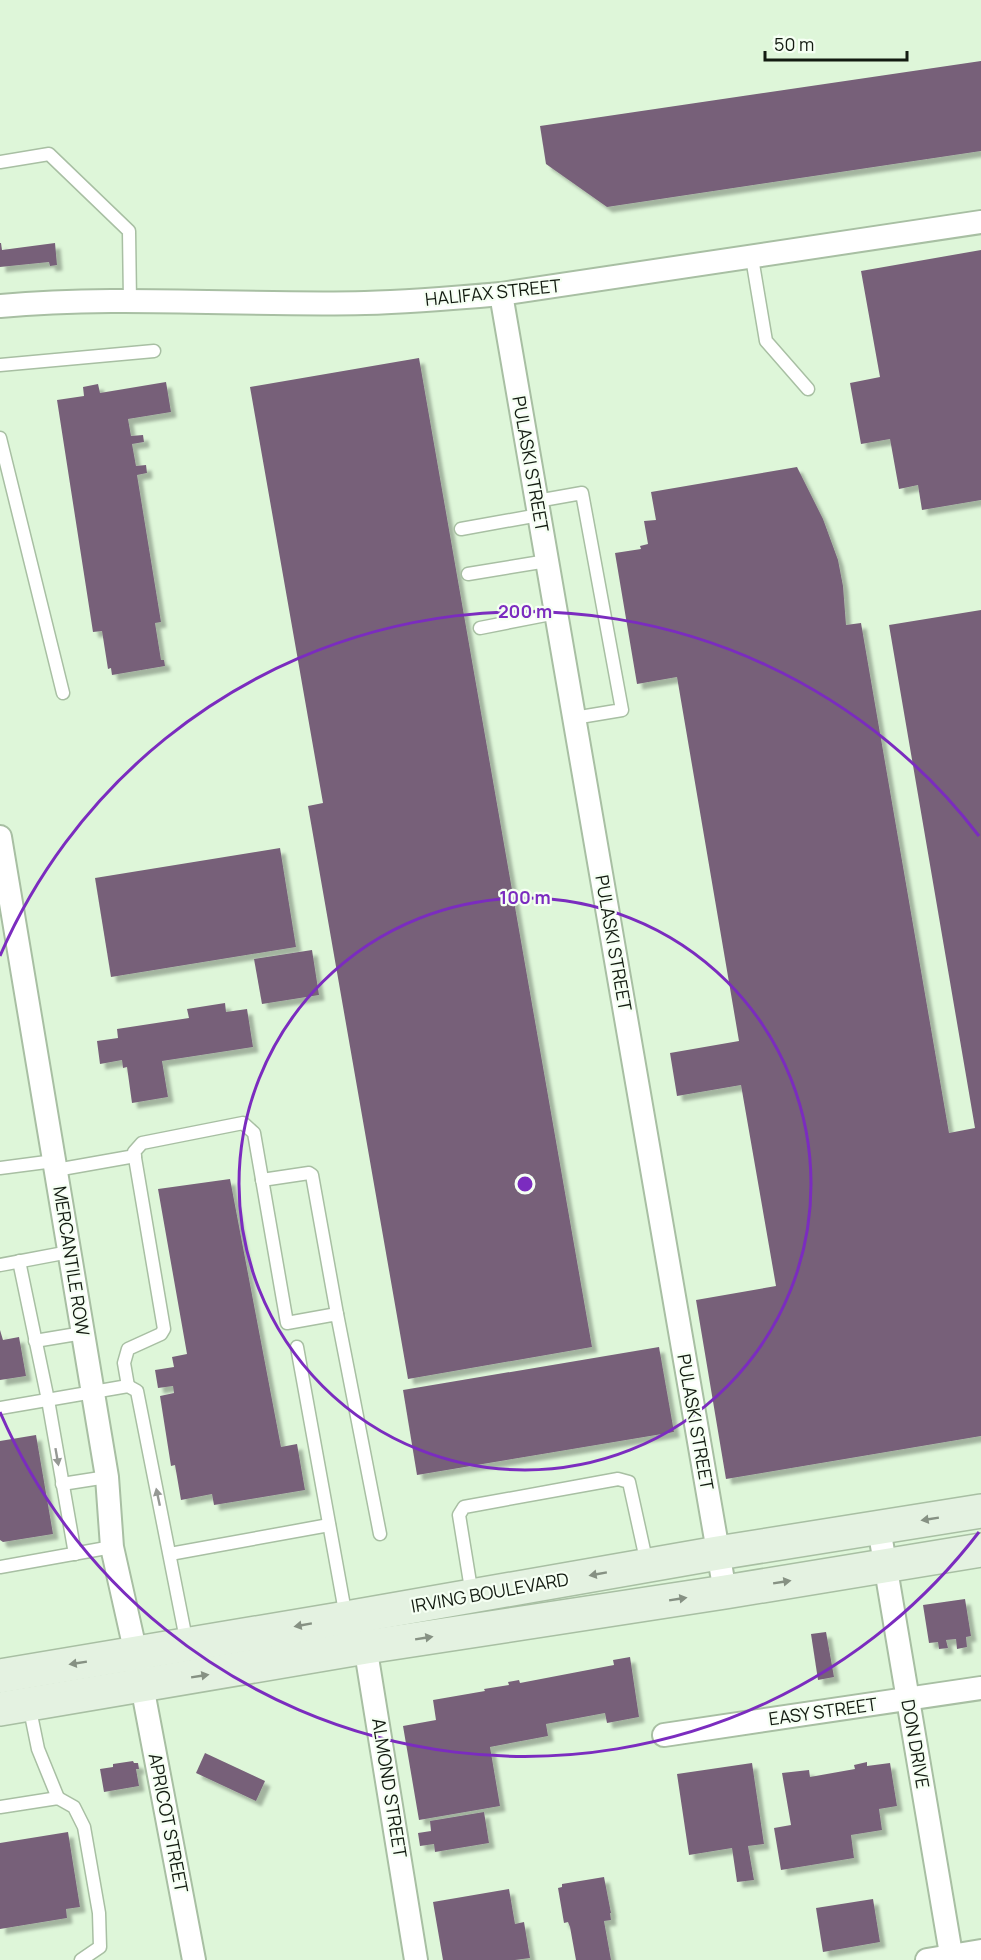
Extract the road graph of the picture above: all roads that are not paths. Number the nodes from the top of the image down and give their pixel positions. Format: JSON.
{"nodes":[{"id":1,"x":0,"y":162,"type":"edge"},
{"id":2,"x":981,"y":222,"type":"edge"},
{"id":3,"x":752,"y":258,"type":"junction"},
{"id":4,"x":501,"y":294,"type":"junction"},
{"id":5,"x":130,"y":301,"type":"junction"},
{"id":6,"x":0,"y":306,"type":"edge"},
{"id":7,"x":154,"y":351,"type":"dead end"},
{"id":8,"x":0,"y":365,"type":"edge"},
{"id":9,"x":808,"y":389,"type":"dead end"},
{"id":10,"x":0,"y":438,"type":"edge"},
{"id":11,"x":538,"y":508,"type":"junction"},
{"id":12,"x":461,"y":529,"type":"dead end"},
{"id":13,"x":547,"y":561,"type":"junction"},
{"id":14,"x":468,"y":574,"type":"dead end"},
{"id":15,"x":556,"y":613,"type":"junction"},
{"id":16,"x":480,"y":628,"type":"dead end"},
{"id":17,"x":63,"y":693,"type":"dead end"},
{"id":18,"x":574,"y":718,"type":"junction"},
{"id":19,"x":0,"y":837,"type":"edge"},
{"id":20,"x":6,"y":905,"type":"edge"},
{"id":21,"x":135,"y":1156,"type":"junction"},
{"id":22,"x":55,"y":1165,"type":"junction"},
{"id":23,"x":0,"y":1168,"type":"edge"},
{"id":24,"x":262,"y":1180,"type":"junction"},
{"id":25,"x":69,"y":1252,"type":"junction"},
{"id":26,"x":19,"y":1261,"type":"junction"},
{"id":27,"x":0,"y":1265,"type":"edge"},
{"id":28,"x":337,"y":1314,"type":"junction"},
{"id":29,"x":83,"y":1333,"type":"junction"},
{"id":30,"x":35,"y":1341,"type":"junction"},
{"id":31,"x":297,"y":1347,"type":"dead end"},
{"id":32,"x":129,"y":1386,"type":"junction"},
{"id":33,"x":93,"y":1391,"type":"junction"},
{"id":34,"x":48,"y":1400,"type":"junction"},
{"id":35,"x":0,"y":1408,"type":"edge"},
{"id":36,"x":107,"y":1477,"type":"junction"},
{"id":37,"x":62,"y":1484,"type":"junction"},
{"id":38,"x":981,"y":1511,"type":"edge"},
{"id":39,"x":329,"y":1524,"type":"junction"},
{"id":40,"x":879,"y":1528,"type":"junction"},
{"id":41,"x":381,"y":1534,"type":"dead end"},
{"id":42,"x":112,"y":1547,"type":"junction"},
{"id":43,"x":981,"y":1550,"type":"edge"},
{"id":44,"x":718,"y":1553,"type":"junction"},
{"id":45,"x":75,"y":1554,"type":"junction"},
{"id":46,"x":170,"y":1554,"type":"junction"},
{"id":47,"x":885,"y":1565,"type":"junction"},
{"id":48,"x":647,"y":1566,"type":"junction"},
{"id":49,"x":0,"y":1567,"type":"edge"},
{"id":50,"x":724,"y":1592,"type":"junction"},
{"id":51,"x":472,"y":1596,"type":"junction"},
{"id":52,"x":353,"y":1617,"type":"junction"},
{"id":53,"x":187,"y":1645,"type":"junction"},
{"id":54,"x":366,"y":1647,"type":"junction"},
{"id":55,"x":136,"y":1654,"type":"junction"},
{"id":56,"x":0,"y":1676,"type":"edge"},
{"id":57,"x":142,"y":1686,"type":"junction"},
{"id":58,"x":981,"y":1688,"type":"edge"},
{"id":59,"x":908,"y":1700,"type":"junction"},
{"id":60,"x":14,"y":1707,"type":"edge"},
{"id":61,"x":664,"y":1735,"type":"dead end"},
{"id":62,"x":58,"y":1798,"type":"junction"},
{"id":63,"x":0,"y":1807,"type":"edge"},
{"id":64,"x":981,"y":1951,"type":"edge"},
{"id":65,"x":951,"y":1958,"type":"edge"},
{"id":66,"x":81,"y":1960,"type":"edge"},
{"id":67,"x":194,"y":1960,"type":"edge"},
{"id":68,"x":416,"y":1960,"type":"edge"},
{"id":69,"x":927,"y":1960,"type":"edge"}],
"edges":[{"from":1,"to":5,"type":"lane"},
{"from":2,"to":3,"type":"street","name":"HALIFAX STREET"},
{"from":3,"to":4,"type":"street","name":"HALIFAX STREET"},
{"from":3,"to":9,"type":"lane"},
{"from":4,"to":5,"type":"street","name":"HALIFAX STREET"},
{"from":4,"to":11,"type":"street","name":"PULASKI STREET"},
{"from":5,"to":6,"type":"street","name":"HALIFAX STREET"},
{"from":7,"to":8,"type":"lane"},
{"from":10,"to":17,"type":"lane"},
{"from":11,"to":12,"type":"lane"},
{"from":11,"to":13,"type":"street","name":"PULASKI STREET"},
{"from":11,"to":18,"type":"lane"},
{"from":13,"to":14,"type":"lane"},
{"from":13,"to":15,"type":"street","name":"PULASKI STREET"},
{"from":15,"to":16,"type":"lane"},
{"from":15,"to":18,"type":"street","name":"PULASKI STREET"},
{"from":18,"to":44,"type":"street","name":"PULASKI STREET"},
{"from":19,"to":20,"type":"street","name":"MERCANTILE ROW"},
{"from":20,"to":22,"type":"street","name":"MERCANTILE ROW"},
{"from":21,"to":22,"type":"lane"},
{"from":21,"to":24,"type":"lane"},
{"from":21,"to":32,"type":"lane"},
{"from":22,"to":23,"type":"lane"},
{"from":22,"to":25,"type":"street","name":"MERCANTILE ROW"},
{"from":24,"to":28,"type":"lane"},
{"from":24,"to":28,"type":"lane"},
{"from":25,"to":26,"type":"lane"},
{"from":25,"to":29,"type":"street","name":"MERCANTILE ROW"},
{"from":26,"to":27,"type":"lane"},
{"from":26,"to":30,"type":"lane"},
{"from":28,"to":41,"type":"lane"},
{"from":29,"to":30,"type":"lane"},
{"from":29,"to":33,"type":"street","name":"MERCANTILE ROW"},
{"from":30,"to":34,"type":"lane"},
{"from":31,"to":39,"type":"lane"},
{"from":32,"to":33,"type":"lane"},
{"from":46,"to":32,"type":"lane","one_way":true},
{"from":33,"to":34,"type":"lane"},
{"from":33,"to":36,"type":"street","name":"MERCANTILE ROW"},
{"from":34,"to":35,"type":"lane"},
{"from":34,"to":37,"type":"lane","one_way":true},
{"from":36,"to":37,"type":"lane"},
{"from":36,"to":42,"type":"street","name":"MERCANTILE ROW"},
{"from":37,"to":45,"type":"lane"},
{"from":38,"to":40,"type":"main road","name":"IRVING BOULEVARD","one_way":true},
{"from":39,"to":46,"type":"lane"},
{"from":39,"to":52,"type":"lane"},
{"from":40,"to":44,"type":"main road","name":"IRVING BOULEVARD"},
{"from":40,"to":47,"type":"street","name":"DON DRIVE"},
{"from":42,"to":45,"type":"lane"},
{"from":42,"to":55,"type":"street","name":"MERCANTILE ROW"},
{"from":43,"to":47,"type":"main road","name":"IRVING BOULEVARD"},
{"from":44,"to":48,"type":"main road","name":"IRVING BOULEVARD"},
{"from":44,"to":50,"type":"street","name":"PULASKI STREET"},
{"from":45,"to":49,"type":"lane"},
{"from":46,"to":53,"type":"lane"},
{"from":50,"to":47,"type":"main road","name":"IRVING BOULEVARD","one_way":true},
{"from":47,"to":59,"type":"street","name":"DON DRIVE"},
{"from":48,"to":51,"type":"main road","name":"IRVING BOULEVARD","one_way":true},
{"from":48,"to":51,"type":"lane"},
{"from":54,"to":50,"type":"main road","name":"IRVING BOULEVARD","one_way":true},
{"from":51,"to":52,"type":"main road","name":"IRVING BOULEVARD"},
{"from":52,"to":53,"type":"main road","name":"IRVING BOULEVARD","one_way":true},
{"from":52,"to":54,"type":"street","name":"ALMOND STREET"},
{"from":53,"to":55,"type":"main road","name":"IRVING BOULEVARD"},
{"from":57,"to":54,"type":"main road","name":"IRVING BOULEVARD","one_way":true},
{"from":54,"to":68,"type":"street","name":"ALMOND STREET"},
{"from":55,"to":56,"type":"main road","name":"IRVING BOULEVARD","one_way":true},
{"from":55,"to":57,"type":"street","name":"MERCANTILE ROW"},
{"from":57,"to":60,"type":"main road","name":"IRVING BOULEVARD"},
{"from":57,"to":67,"type":"street","name":"APRICOT STREET"},
{"from":58,"to":59,"type":"street","name":"EASY STREET"},
{"from":59,"to":61,"type":"street","name":"EASY STREET"},
{"from":59,"to":65,"type":"street","name":"DON DRIVE"},
{"from":60,"to":62,"type":"lane"},
{"from":62,"to":63,"type":"lane"},
{"from":62,"to":66,"type":"lane"},
{"from":64,"to":65,"type":"street"},
{"from":65,"to":69,"type":"street"}]}
